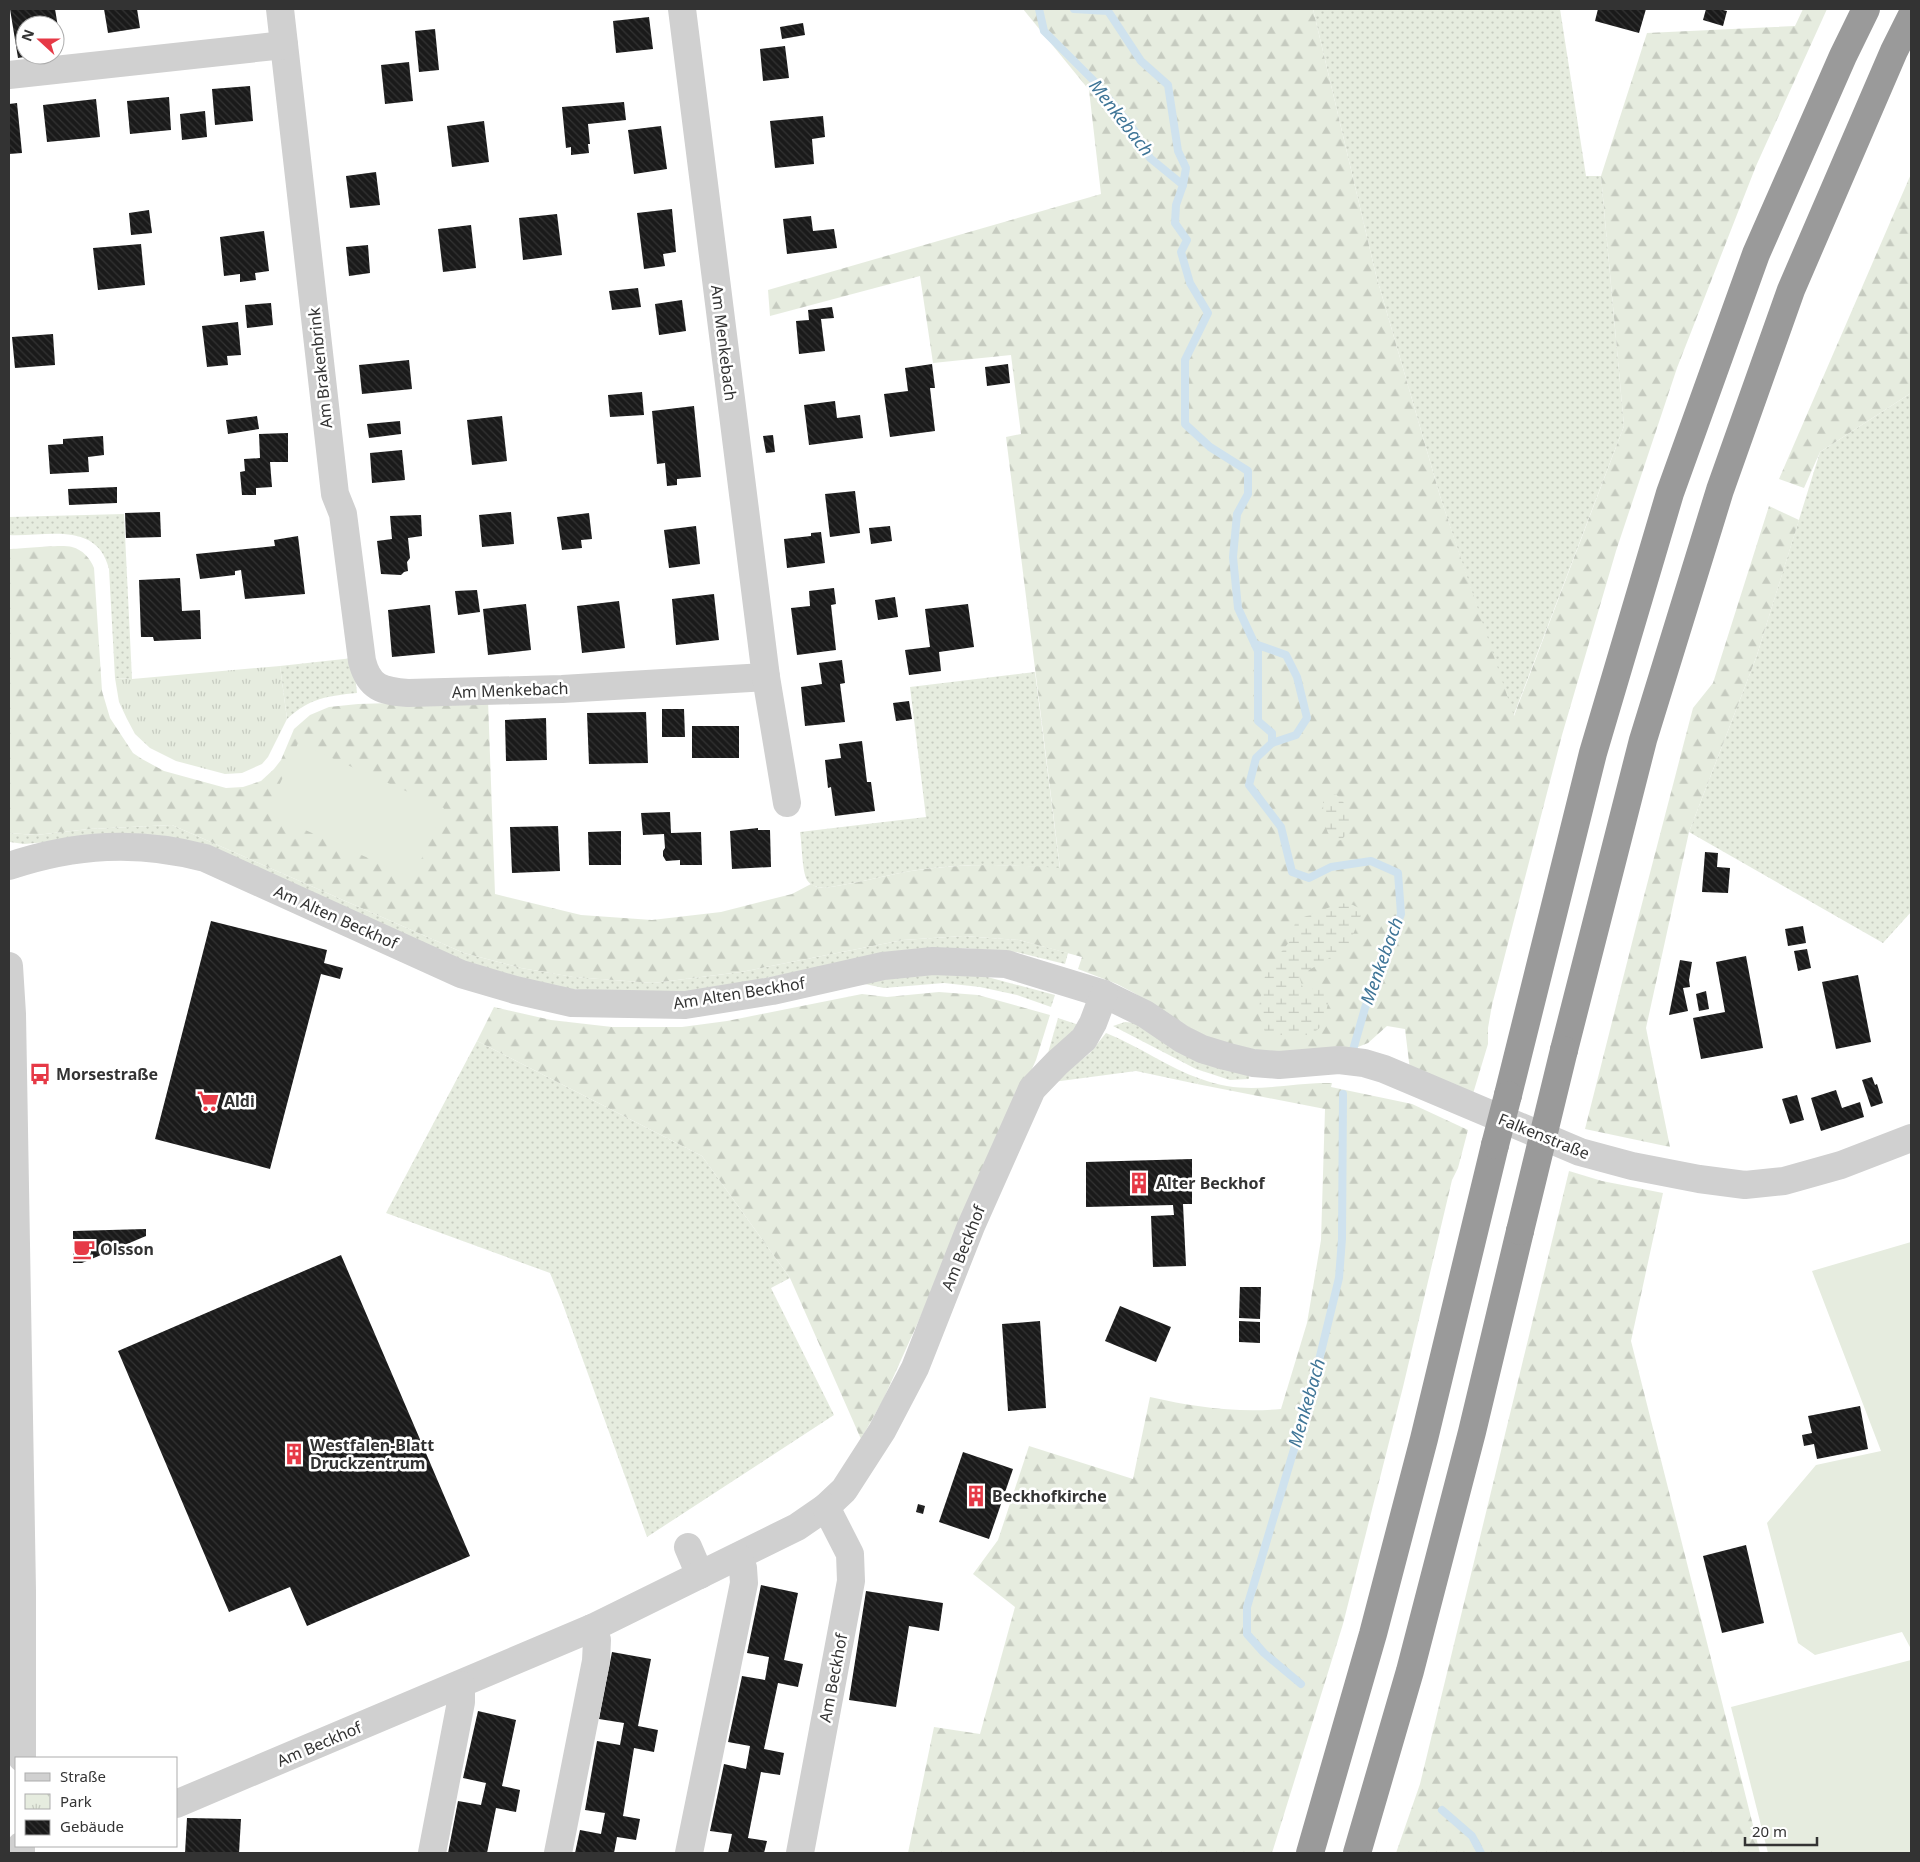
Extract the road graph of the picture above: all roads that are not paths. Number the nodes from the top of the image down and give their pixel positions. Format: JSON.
{"nodes":[{"id":1,"x":280,"y":9,"type":"edge"},
{"id":2,"x":682,"y":9,"type":"edge"},
{"id":3,"x":1866,"y":9,"type":"edge"},
{"id":4,"x":1911,"y":17,"type":"edge"},
{"id":5,"x":284,"y":45,"type":"junction"},
{"id":6,"x":9,"y":75,"type":"edge"},
{"id":7,"x":766,"y":677,"type":"junction"},
{"id":8,"x":375,"y":685,"type":"joint"},
{"id":9,"x":787,"y":803,"type":"dead end"},
{"id":10,"x":9,"y":866,"type":"edge"},
{"id":11,"x":9,"y":966,"type":"edge"},
{"id":12,"x":1104,"y":994,"type":"junction"},
{"id":13,"x":1182,"y":1039,"type":"joint"},
{"id":14,"x":1911,"y":1138,"type":"edge"},
{"id":15,"x":826,"y":1507,"type":"junction"},
{"id":16,"x":688,"y":1547,"type":"dead end"},
{"id":17,"x":738,"y":1557,"type":"junction"},
{"id":18,"x":700,"y":1575,"type":"junction"},
{"id":19,"x":592,"y":1628,"type":"junction"},
{"id":20,"x":462,"y":1685,"type":"junction"},
{"id":21,"x":22,"y":1757,"type":"edge"},
{"id":22,"x":178,"y":1803,"type":"edge"},
{"id":23,"x":432,"y":1853,"type":"edge"},
{"id":24,"x":558,"y":1853,"type":"edge"},
{"id":25,"x":689,"y":1853,"type":"edge"},
{"id":26,"x":800,"y":1853,"type":"edge"},
{"id":27,"x":1310,"y":1853,"type":"edge"},
{"id":28,"x":1357,"y":1853,"type":"edge"}],
"edges":[{"from":1,"to":5,"type":"street","name":"Am Brakenbrink"},
{"from":2,"to":7,"type":"street","name":"Am Menkebach"},
{"from":3,"to":27,"type":"highway","bridge":true},
{"from":4,"to":28,"type":"highway","bridge":true},
{"from":5,"to":6,"type":"street"},
{"from":5,"to":8,"type":"street","name":"Am Brakenbrink"},
{"from":7,"to":8,"type":"street","name":"Am Menkebach"},
{"from":7,"to":9,"type":"street","name":"Am Menkebach"},
{"from":10,"to":12,"type":"street","name":"Am Alten Beckhof"},
{"from":11,"to":21,"type":"street"},
{"from":12,"to":13,"type":"street","name":"Am Alten Beckhof"},
{"from":12,"to":15,"type":"street","name":"Am Beckhof"},
{"from":13,"to":14,"type":"street","name":"Falkenstraße"},
{"from":15,"to":17,"type":"street","name":"Am Beckhof"},
{"from":15,"to":26,"type":"street","name":"Am Beckhof"},
{"from":16,"to":18,"type":"street"},
{"from":17,"to":18,"type":"street","name":"Am Beckhof"},
{"from":17,"to":25,"type":"street"},
{"from":18,"to":19,"type":"street","name":"Am Beckhof"},
{"from":19,"to":20,"type":"street","name":"Am Beckhof"},
{"from":19,"to":24,"type":"street"},
{"from":20,"to":22,"type":"street","name":"Am Beckhof"},
{"from":20,"to":23,"type":"street"}]}
